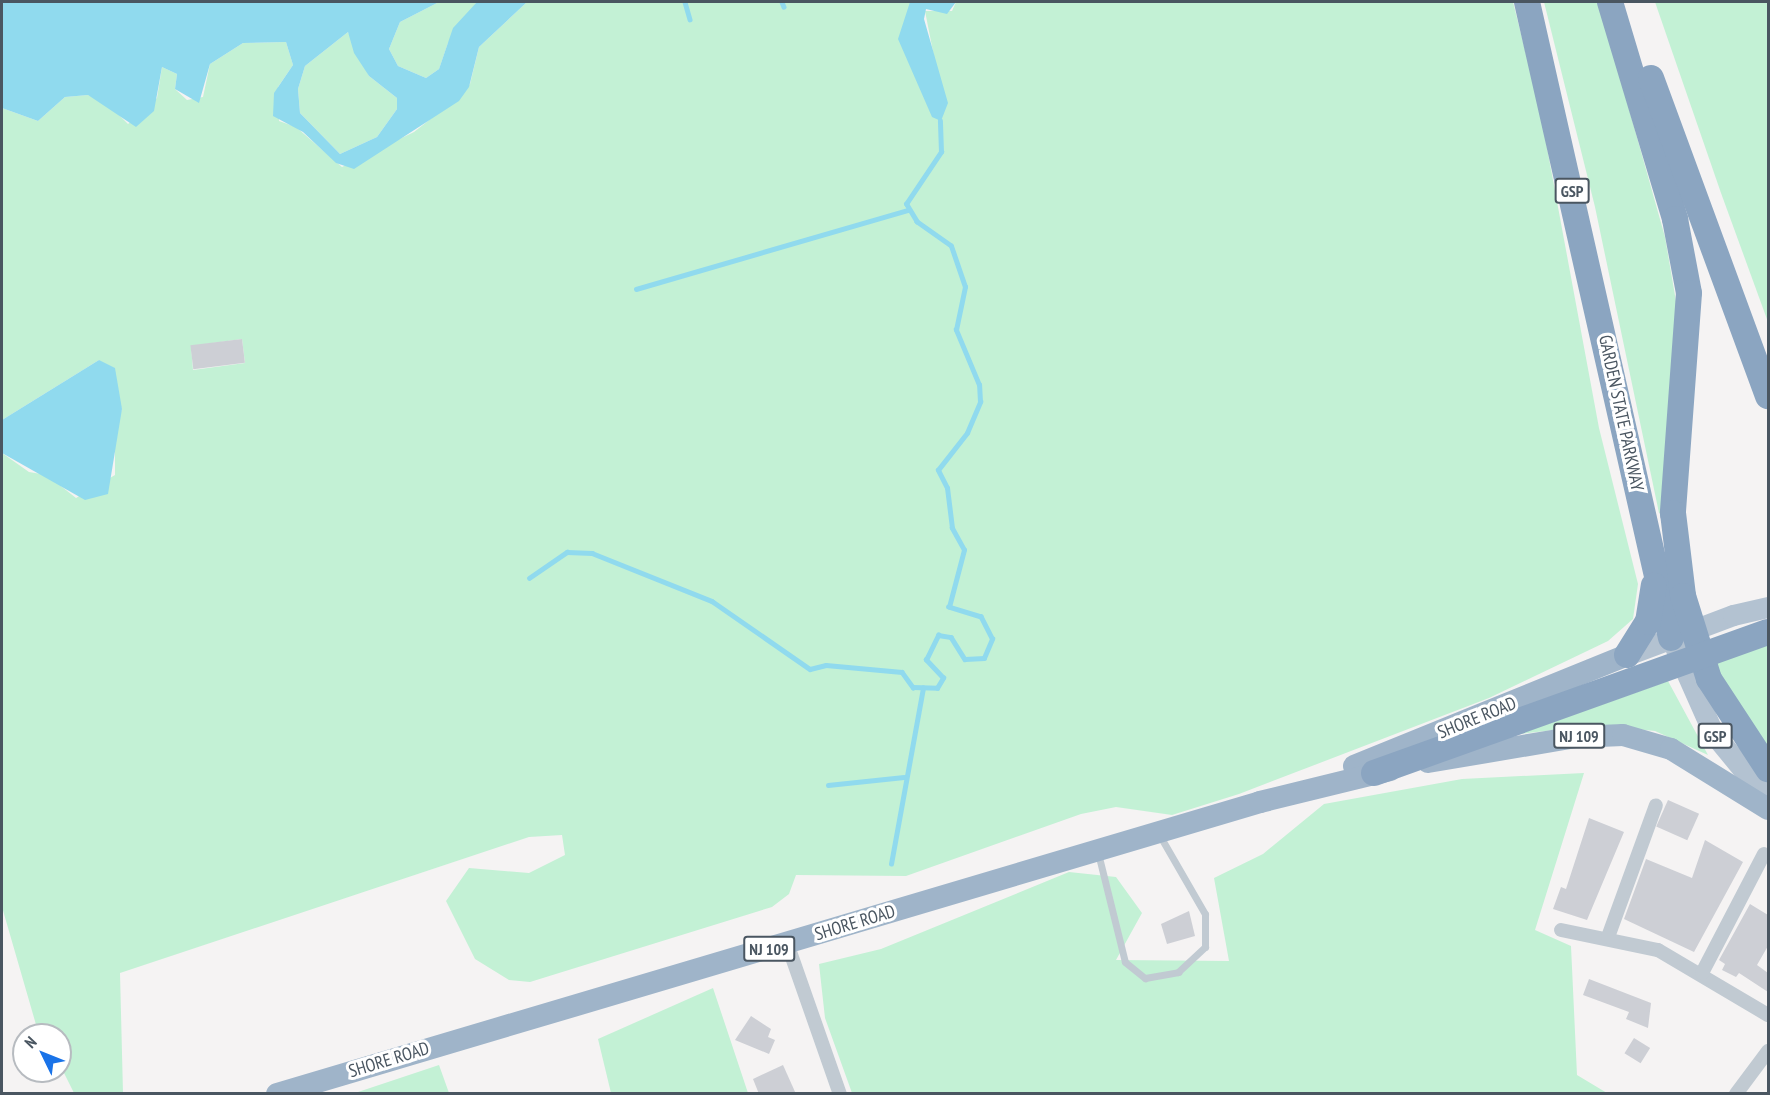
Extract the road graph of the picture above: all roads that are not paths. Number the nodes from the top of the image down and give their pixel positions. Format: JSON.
{"nodes":[{"id":1,"x":1527,"y":2,"type":"edge"},
{"id":2,"x":1610,"y":2,"type":"edge"},
{"id":3,"x":1626,"y":2,"type":"edge"},
{"id":4,"x":1768,"y":396,"type":"edge"},
{"id":5,"x":1656,"y":573,"type":"junction"},
{"id":6,"x":1768,"y":607,"type":"edge"},
{"id":7,"x":1768,"y":632,"type":"edge"},
{"id":8,"x":1685,"y":646,"type":"junction"},
{"id":9,"x":1627,"y":655,"type":"junction"},
{"id":10,"x":1768,"y":769,"type":"edge"},
{"id":11,"x":1374,"y":773,"type":"junction"},
{"id":12,"x":1768,"y":800,"type":"edge"},
{"id":13,"x":1260,"y":802,"type":"junction"},
{"id":14,"x":1656,"y":805,"type":"dead end"},
{"id":15,"x":1768,"y":809,"type":"edge"},
{"id":16,"x":1158,"y":832,"type":"junction"},
{"id":17,"x":1097,"y":851,"type":"junction"},
{"id":18,"x":1764,"y":854,"type":"dead end"},
{"id":19,"x":1561,"y":930,"type":"dead end"},
{"id":20,"x":1608,"y":938,"type":"junction"},
{"id":21,"x":787,"y":943,"type":"junction"},
{"id":22,"x":1702,"y":973,"type":"junction"},
{"id":23,"x":1768,"y":1015,"type":"edge"},
{"id":24,"x":1768,"y":1051,"type":"edge"},
{"id":25,"x":277,"y":1094,"type":"edge"},
{"id":26,"x":840,"y":1094,"type":"edge"},
{"id":27,"x":1736,"y":1094,"type":"edge"}],
"edges":[{"from":1,"to":5,"type":"highway","name":"GARDEN STATE PARKWAY","number":"GSP"},
{"from":2,"to":8,"type":"highway"},
{"from":3,"to":4,"type":"highway"},
{"from":5,"to":8,"type":"highway","name":"GARDEN STATE PARKWAY","number":"GSP"},
{"from":5,"to":9,"type":"highway"},
{"from":6,"to":8,"type":"main road","number":"NJ 109"},
{"from":7,"to":8,"type":"highway"},
{"from":8,"to":9,"type":"main road","name":"SHORE ROAD","number":"NJ 109"},
{"from":8,"to":10,"type":"highway"},
{"from":8,"to":11,"type":"highway"},
{"from":8,"to":12,"type":"main road","name":"GARDEN STATE PARKWAY","number":"GSP"},
{"from":9,"to":13,"type":"highway","name":"SHORE ROAD","number":"NJ 109"},
{"from":11,"to":13,"type":"highway","name":"SHORE ROAD","number":"NJ 109"},
{"from":11,"to":15,"type":"highway","number":"NJ 109"},
{"from":13,"to":16,"type":"highway","name":"SHORE ROAD","number":"NJ 109"},
{"from":14,"to":20,"type":"street"},
{"from":16,"to":17,"type":"highway","name":"SHORE ROAD","number":"NJ 109"},
{"from":16,"to":17,"type":"lane"},
{"from":17,"to":21,"type":"highway","name":"SHORE ROAD","number":"NJ 109"},
{"from":18,"to":22,"type":"street"},
{"from":19,"to":20,"type":"street"},
{"from":20,"to":22,"type":"street"},
{"from":21,"to":25,"type":"highway","name":"SHORE ROAD","number":"NJ 109"},
{"from":21,"to":26,"type":"street"},
{"from":22,"to":23,"type":"street"},
{"from":24,"to":27,"type":"street"}]}
